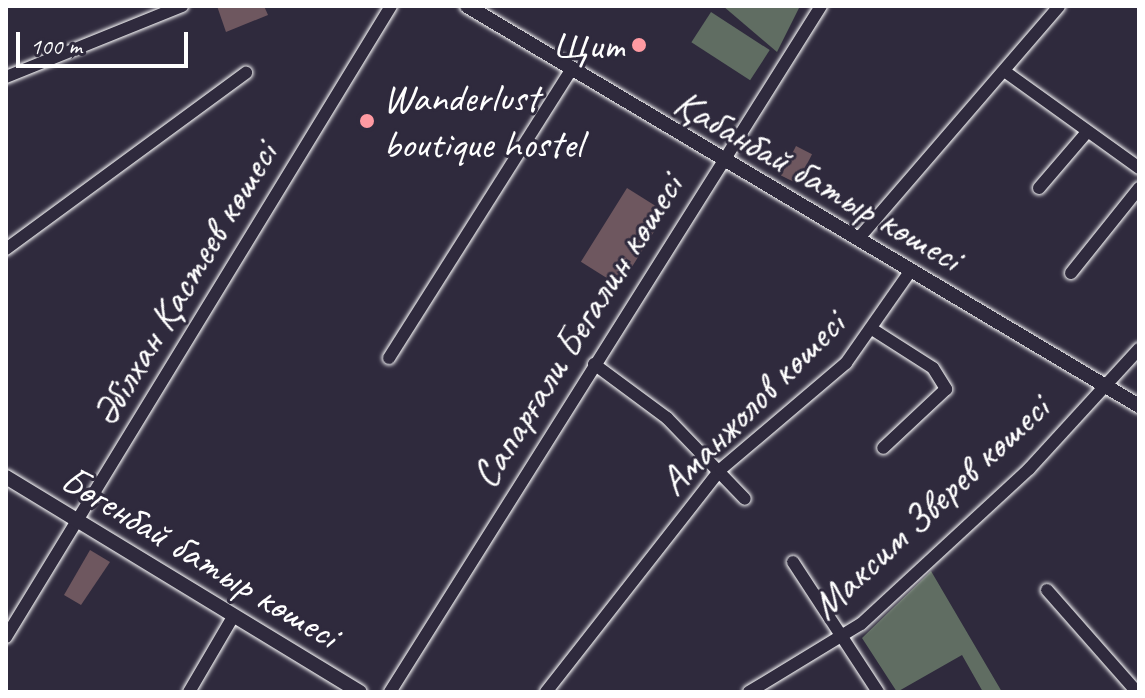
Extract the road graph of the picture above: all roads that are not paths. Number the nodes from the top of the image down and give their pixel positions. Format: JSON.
{"nodes":[{"id":1,"x":182,"y":6,"type":"edge"},
{"id":2,"x":391,"y":6,"type":"edge"},
{"id":3,"x":467,"y":6,"type":"edge"},
{"id":4,"x":821,"y":6,"type":"edge"},
{"id":5,"x":1059,"y":6,"type":"edge"},
{"id":6,"x":570,"y":72,"type":"junction"},
{"id":7,"x":246,"y":73,"type":"dead end"},
{"id":8,"x":1007,"y":73,"type":"junction"},
{"id":9,"x":6,"y":77,"type":"edge"},
{"id":10,"x":1087,"y":132,"type":"junction"},
{"id":11,"x":720,"y":162,"type":"junction"},
{"id":12,"x":1139,"y":168,"type":"edge"},
{"id":13,"x":1039,"y":188,"type":"dead end"},
{"id":14,"x":1139,"y":188,"type":"edge"},
{"id":15,"x":859,"y":238,"type":"junction"},
{"id":16,"x":6,"y":249,"type":"edge"},
{"id":17,"x":911,"y":270,"type":"junction"},
{"id":18,"x":1071,"y":273,"type":"dead end"},
{"id":19,"x":872,"y":329,"type":"junction"},
{"id":20,"x":1139,"y":349,"type":"edge"},
{"id":21,"x":389,"y":358,"type":"dead end"},
{"id":22,"x":594,"y":364,"type":"junction"},
{"id":23,"x":1105,"y":385,"type":"junction"},
{"id":24,"x":1139,"y":406,"type":"edge"},
{"id":25,"x":883,"y":448,"type":"dead end"},
{"id":26,"x":721,"y":469,"type":"junction"},
{"id":27,"x":6,"y":477,"type":"edge"},
{"id":28,"x":745,"y":499,"type":"dead end"},
{"id":29,"x":77,"y":519,"type":"junction"},
{"id":30,"x":793,"y":562,"type":"dead end"},
{"id":31,"x":1047,"y":590,"type":"dead end"},
{"id":32,"x":234,"y":615,"type":"junction"},
{"id":33,"x":845,"y":635,"type":"junction"},
{"id":34,"x":6,"y":637,"type":"edge"},
{"id":35,"x":189,"y":692,"type":"edge"},
{"id":36,"x":360,"y":692,"type":"edge"},
{"id":37,"x":390,"y":692,"type":"edge"},
{"id":38,"x":546,"y":692,"type":"edge"},
{"id":39,"x":749,"y":692,"type":"edge"},
{"id":40,"x":878,"y":692,"type":"edge"},
{"id":41,"x":1137,"y":692,"type":"edge"}],
"edges":[{"from":1,"to":9,"type":"street"},
{"from":2,"to":29,"type":"street","name":"Әбілхан Қастеев көшесі"},
{"from":3,"to":6,"type":"street","name":"Қабанбай батыр көшесі"},
{"from":4,"to":11,"type":"street","name":"Сапарғали Бегалин көшесі"},
{"from":5,"to":8,"type":"street"},
{"from":6,"to":11,"type":"street","name":"Қабанбай батыр көшесі"},
{"from":6,"to":21,"type":"street"},
{"from":7,"to":16,"type":"street"},
{"from":8,"to":10,"type":"street"},
{"from":8,"to":15,"type":"street"},
{"from":10,"to":12,"type":"street"},
{"from":10,"to":13,"type":"street"},
{"from":11,"to":15,"type":"street","name":"Қабанбай батыр көшесі"},
{"from":11,"to":22,"type":"street","name":"Сапарғали Бегалин көшесі"},
{"from":14,"to":18,"type":"street"},
{"from":15,"to":17,"type":"street","name":"Қабанбай батыр көшесі"},
{"from":17,"to":19,"type":"street","name":"Аманжолов көшесі"},
{"from":17,"to":23,"type":"street","name":"Қабанбай батыр көшесі"},
{"from":19,"to":25,"type":"street"},
{"from":19,"to":26,"type":"street","name":"Аманжолов көшесі"},
{"from":20,"to":23,"type":"street","name":"Максим Зверев көшесі"},
{"from":22,"to":26,"type":"street"},
{"from":22,"to":37,"type":"street","name":"Сапарғали Бегалин көшесі"},
{"from":23,"to":24,"type":"street","name":"Қабанбай батыр көшесі"},
{"from":23,"to":33,"type":"street","name":"Максим Зверев көшесі"},
{"from":26,"to":28,"type":"street"},
{"from":26,"to":38,"type":"street","name":"Аманжолов көшесі"},
{"from":27,"to":29,"type":"street","name":"Бөгенбай батыр көшесі"},
{"from":29,"to":32,"type":"street","name":"Бөгенбай батыр көшесі"},
{"from":29,"to":34,"type":"street","name":"Әбілхан Қастеев көшесі"},
{"from":30,"to":33,"type":"street"},
{"from":31,"to":41,"type":"street"},
{"from":32,"to":35,"type":"street"},
{"from":32,"to":36,"type":"street","name":"Бөгенбай батыр көшесі"},
{"from":33,"to":39,"type":"street","name":"Максим Зверев көшесі"},
{"from":33,"to":40,"type":"street"}]}
